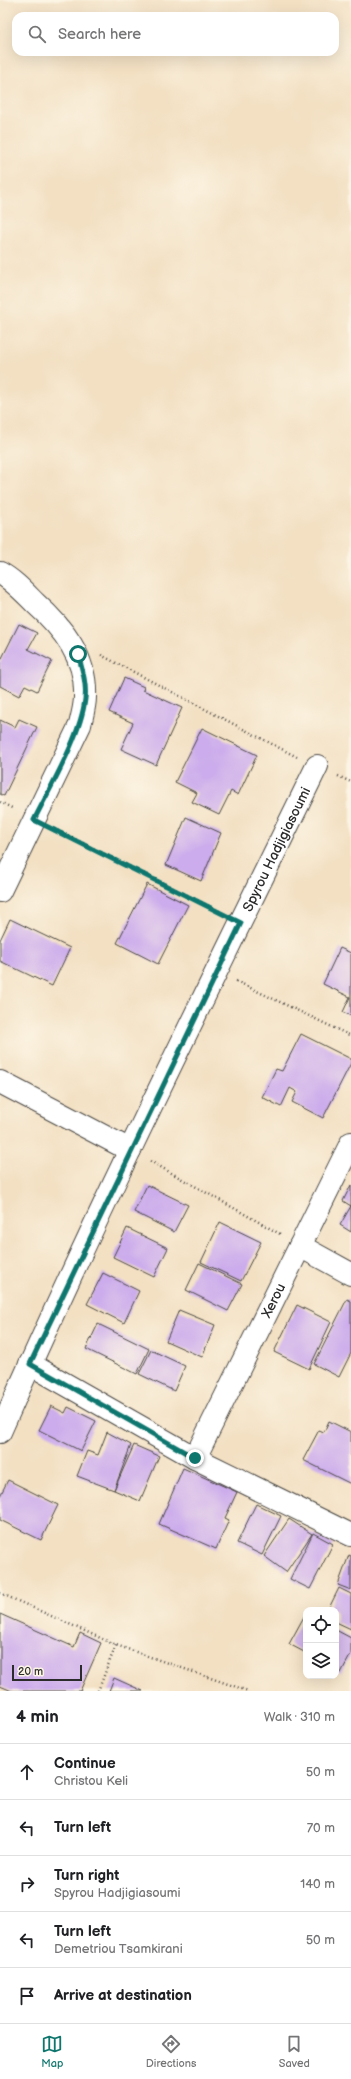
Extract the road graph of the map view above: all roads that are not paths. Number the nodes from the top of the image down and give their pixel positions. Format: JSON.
{"nodes":[{"id":1,"x":0,"y":572,"type":"edge"},
{"id":2,"x":316,"y":766,"type":"road end"},
{"id":3,"x":0,"y":891,"type":"edge"},
{"id":4,"x":0,"y":1082,"type":"edge"},
{"id":5,"x":351,"y":1143,"type":"edge"},
{"id":6,"x":130,"y":1150,"type":"junction"},
{"id":7,"x":300,"y":1246,"type":"junction"},
{"id":8,"x":351,"y":1274,"type":"edge"},
{"id":9,"x":30,"y":1364,"type":"junction"},
{"id":10,"x":0,"y":1432,"type":"edge"},
{"id":11,"x":195,"y":1458,"type":"junction"},
{"id":12,"x":351,"y":1535,"type":"edge"}],
"edges":[{"from":1,"to":3,"type":"street"},
{"from":2,"to":6,"type":"street","name":"Spyrou Hadjigiasoumi"},
{"from":4,"to":6,"type":"street"},
{"from":5,"to":7,"type":"street","name":"Xerou"},
{"from":6,"to":9,"type":"street","name":"Spyrou Hadjigiasoumi"},
{"from":7,"to":8,"type":"street"},
{"from":7,"to":11,"type":"street","name":"Xerou"},
{"from":9,"to":10,"type":"street","name":"Spyrou Hadjigiasoumi"},
{"from":9,"to":11,"type":"street"},
{"from":11,"to":12,"type":"street"}]}
